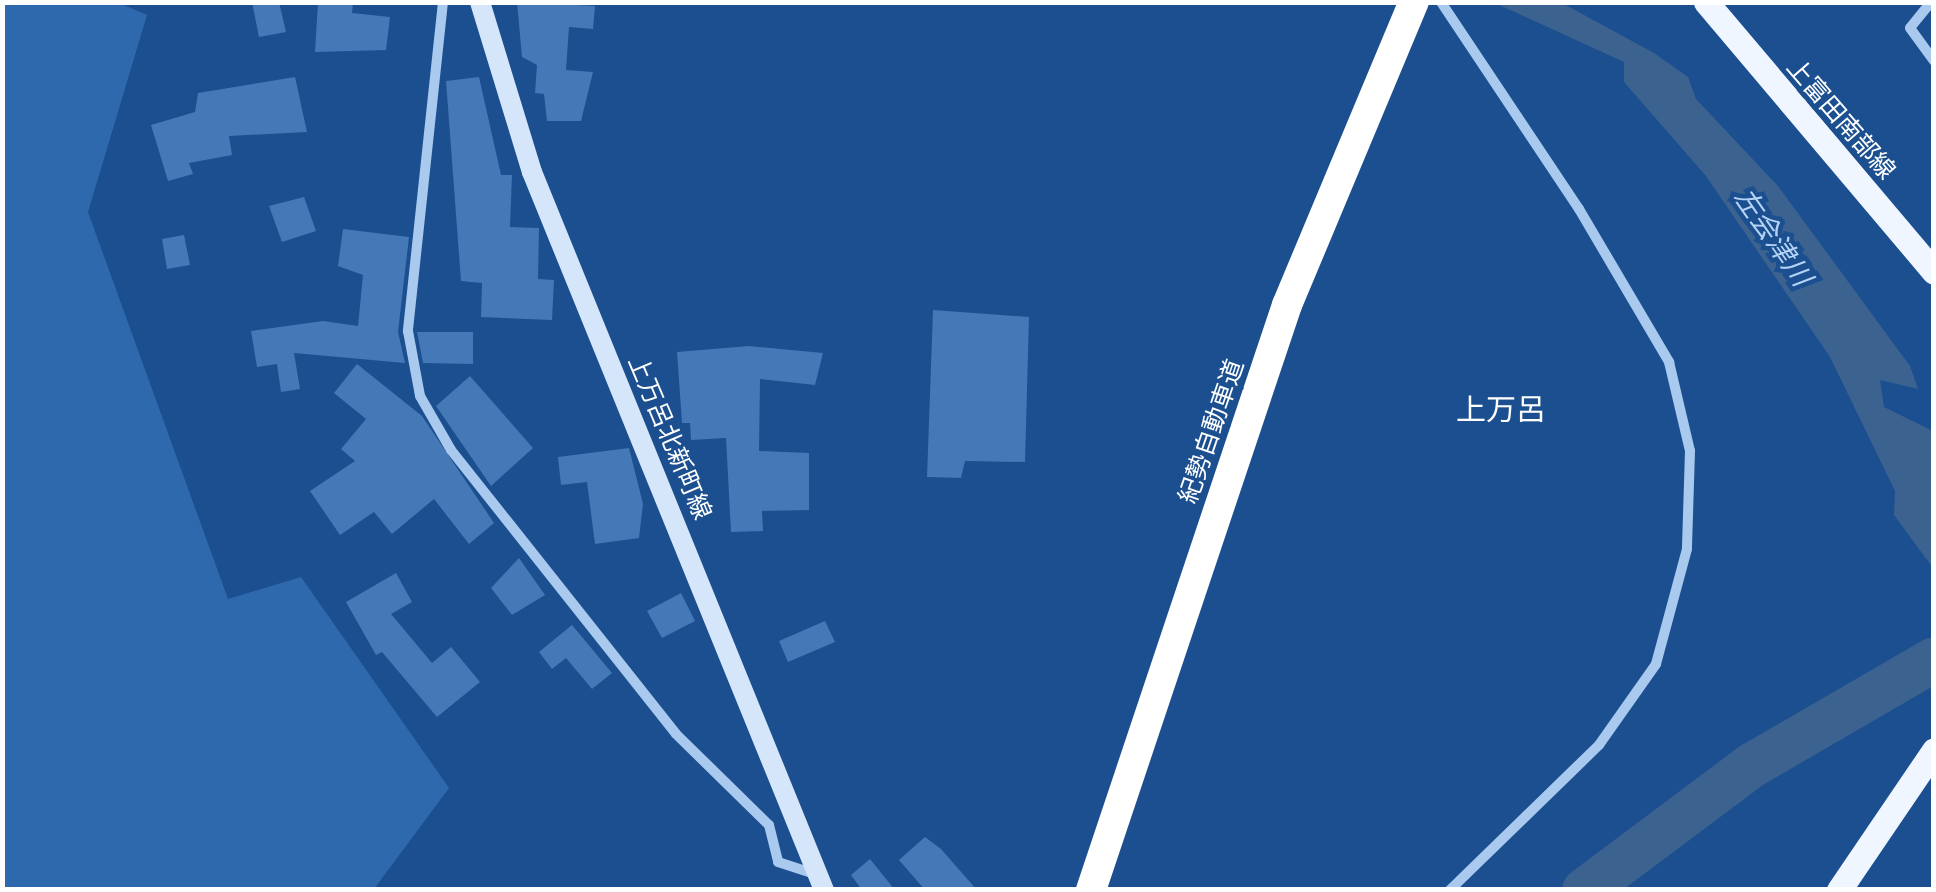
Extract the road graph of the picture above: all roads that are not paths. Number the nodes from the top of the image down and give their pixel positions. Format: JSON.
{"nodes":[{"id":1,"x":443,"y":2,"type":"edge"},
{"id":2,"x":480,"y":2,"type":"edge"},
{"id":3,"x":1414,"y":2,"type":"edge"},
{"id":4,"x":1440,"y":2,"type":"edge"},
{"id":5,"x":1706,"y":2,"type":"edge"},
{"id":6,"x":1932,"y":2,"type":"edge"},
{"id":7,"x":1934,"y":61,"type":"edge"},
{"id":8,"x":1934,"y":272,"type":"edge"},
{"id":9,"x":1934,"y":750,"type":"edge"},
{"id":10,"x":821,"y":882,"type":"edge"},
{"id":11,"x":1091,"y":890,"type":"edge"},
{"id":12,"x":1450,"y":890,"type":"edge"},
{"id":13,"x":1840,"y":890,"type":"edge"}],
"edges":[{"from":1,"to":10,"type":"street"},
{"from":2,"to":10,"type":"main road","name":"上万呂北新町線"},
{"from":3,"to":11,"type":"highway","name":"紀勢自動車道"},
{"from":4,"to":12,"type":"street"},
{"from":5,"to":8,"type":"main road","name":"上富田南部線"},
{"from":6,"to":7,"type":"street"},
{"from":9,"to":13,"type":"main road"}]}
